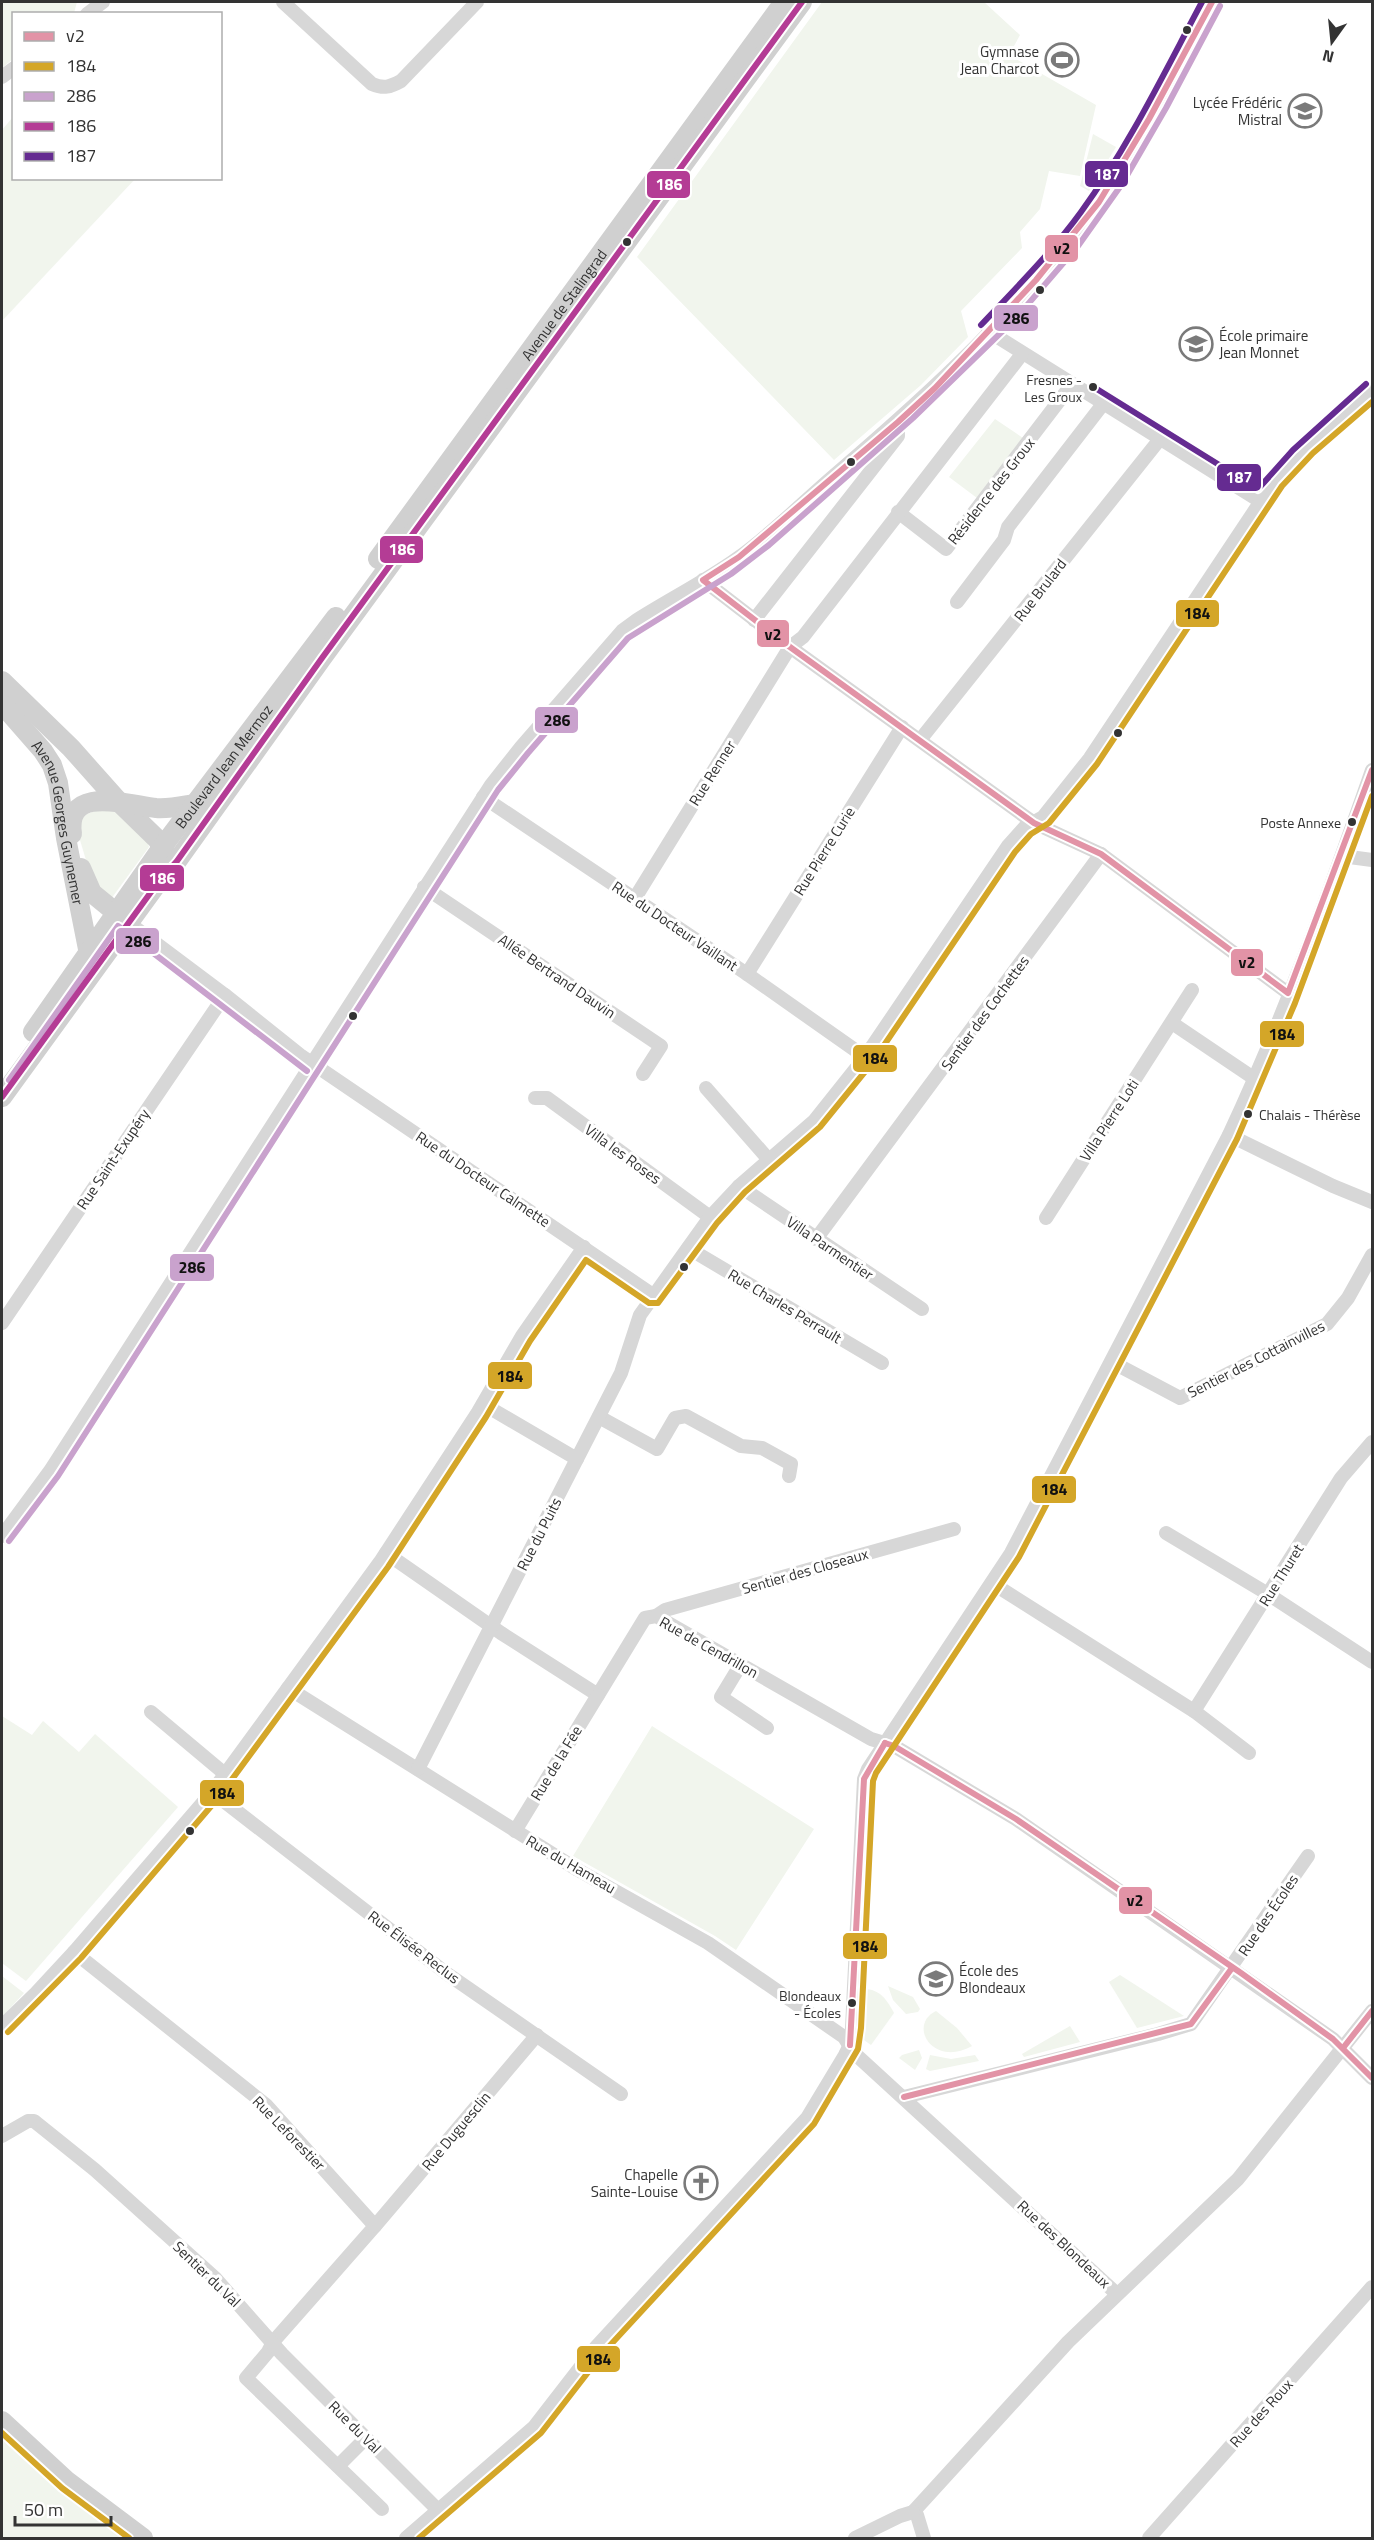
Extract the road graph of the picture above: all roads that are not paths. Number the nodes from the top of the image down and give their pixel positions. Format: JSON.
{"nodes":[{"id":1,"x":103,"y":2,"type":"edge"},
{"id":2,"x":283,"y":2,"type":"edge"},
{"id":3,"x":477,"y":2,"type":"edge"},
{"id":4,"x":784,"y":2,"type":"edge"},
{"id":5,"x":802,"y":2,"type":"edge"},
{"id":6,"x":1212,"y":2,"type":"edge"},
{"id":7,"x":90,"y":12,"type":"edge"},
{"id":8,"x":988,"y":331,"type":"junction"},
{"id":9,"x":1022,"y":354,"type":"junction"},
{"id":10,"x":1072,"y":384,"type":"junction"},
{"id":11,"x":1372,"y":391,"type":"edge"},
{"id":12,"x":1104,"y":404,"type":"junction"},
{"id":13,"x":897,"y":422,"type":"junction"},
{"id":14,"x":1160,"y":439,"type":"junction"},
{"id":15,"x":452,"y":469,"type":"junction"},
{"id":16,"x":1260,"y":501,"type":"junction"},
{"id":17,"x":898,"y":512,"type":"junction"},
{"id":18,"x":701,"y":581,"type":"junction"},
{"id":19,"x":957,"y":602,"type":"dead end"},
{"id":20,"x":754,"y":620,"type":"junction"},
{"id":21,"x":790,"y":647,"type":"junction"},
{"id":22,"x":2,"y":681,"type":"edge"},
{"id":23,"x":2,"y":705,"type":"edge"},
{"id":24,"x":902,"y":727,"type":"junction"},
{"id":25,"x":920,"y":740,"type":"junction"},
{"id":26,"x":1372,"y":770,"type":"edge"},
{"id":27,"x":483,"y":797,"type":"junction"},
{"id":28,"x":119,"y":802,"type":"junction"},
{"id":29,"x":194,"y":804,"type":"junction"},
{"id":30,"x":1034,"y":823,"type":"junction"},
{"id":31,"x":71,"y":845,"type":"junction"},
{"id":32,"x":163,"y":846,"type":"junction"},
{"id":33,"x":1101,"y":854,"type":"junction"},
{"id":34,"x":1342,"y":856,"type":"junction"},
{"id":35,"x":1372,"y":860,"type":"edge"},
{"id":36,"x":159,"y":881,"type":"junction"},
{"id":37,"x":424,"y":887,"type":"junction"},
{"id":38,"x":634,"y":898,"type":"junction"},
{"id":39,"x":122,"y":918,"type":"junction"},
{"id":40,"x":89,"y":954,"type":"junction"},
{"id":41,"x":747,"y":974,"type":"junction"},
{"id":42,"x":1192,"y":990,"type":"dead end"},
{"id":43,"x":1288,"y":993,"type":"junction"},
{"id":44,"x":225,"y":995,"type":"junction"},
{"id":45,"x":1173,"y":1023,"type":"junction"},
{"id":46,"x":865,"y":1057,"type":"junction"},
{"id":47,"x":312,"y":1064,"type":"junction"},
{"id":48,"x":643,"y":1074,"type":"dead end"},
{"id":49,"x":2,"y":1075,"type":"edge"},
{"id":50,"x":1255,"y":1079,"type":"junction"},
{"id":51,"x":706,"y":1088,"type":"dead end"},
{"id":52,"x":2,"y":1097,"type":"edge"},
{"id":53,"x":535,"y":1098,"type":"dead end"},
{"id":54,"x":1229,"y":1135,"type":"junction"},
{"id":55,"x":769,"y":1160,"type":"junction"},
{"id":56,"x":739,"y":1186,"type":"junction"},
{"id":57,"x":1372,"y":1202,"type":"edge"},
{"id":58,"x":710,"y":1217,"type":"junction"},
{"id":59,"x":1046,"y":1218,"type":"dead end"},
{"id":60,"x":816,"y":1239,"type":"junction"},
{"id":61,"x":584,"y":1247,"type":"junction"},
{"id":62,"x":688,"y":1248,"type":"junction"},
{"id":63,"x":1372,"y":1256,"type":"edge"},
{"id":64,"x":652,"y":1295,"type":"junction"},
{"id":65,"x":922,"y":1309,"type":"dead end"},
{"id":66,"x":2,"y":1323,"type":"edge"},
{"id":67,"x":1112,"y":1362,"type":"junction"},
{"id":68,"x":882,"y":1363,"type":"dead end"},
{"id":69,"x":483,"y":1404,"type":"junction"},
{"id":70,"x":599,"y":1417,"type":"junction"},
{"id":71,"x":1372,"y":1442,"type":"edge"},
{"id":72,"x":577,"y":1459,"type":"junction"},
{"id":73,"x":789,"y":1476,"type":"dead end"},
{"id":74,"x":954,"y":1529,"type":"dead end"},
{"id":75,"x":1167,"y":1533,"type":"dead end"},
{"id":76,"x":2,"y":1536,"type":"edge"},
{"id":77,"x":386,"y":1553,"type":"junction"},
{"id":78,"x":992,"y":1583,"type":"junction"},
{"id":79,"x":1268,"y":1594,"type":"junction"},
{"id":80,"x":656,"y":1616,"type":"junction"},
{"id":81,"x":492,"y":1627,"type":"junction"},
{"id":82,"x":1372,"y":1662,"type":"edge"},
{"id":83,"x":741,"y":1664,"type":"junction"},
{"id":84,"x":288,"y":1688,"type":"junction"},
{"id":85,"x":598,"y":1695,"type":"junction"},
{"id":86,"x":1194,"y":1711,"type":"junction"},
{"id":87,"x":151,"y":1712,"type":"dead end"},
{"id":88,"x":767,"y":1728,"type":"dead end"},
{"id":89,"x":885,"y":1743,"type":"junction"},
{"id":90,"x":1249,"y":1753,"type":"dead end"},
{"id":91,"x":418,"y":1769,"type":"junction"},
{"id":92,"x":225,"y":1774,"type":"junction"},
{"id":93,"x":212,"y":1792,"type":"junction"},
{"id":94,"x":515,"y":1831,"type":"junction"},
{"id":95,"x":1308,"y":1856,"type":"dead end"},
{"id":96,"x":74,"y":1952,"type":"junction"},
{"id":97,"x":1232,"y":1968,"type":"junction"},
{"id":98,"x":1372,"y":2011,"type":"edge"},
{"id":99,"x":2,"y":2025,"type":"edge"},
{"id":100,"x":537,"y":2035,"type":"junction"},
{"id":101,"x":850,"y":2045,"type":"junction"},
{"id":102,"x":1343,"y":2048,"type":"junction"},
{"id":103,"x":1372,"y":2078,"type":"edge"},
{"id":104,"x":621,"y":2094,"type":"dead end"},
{"id":105,"x":904,"y":2097,"type":"junction"},
{"id":106,"x":2,"y":2136,"type":"edge"},
{"id":107,"x":375,"y":2226,"type":"junction"},
{"id":108,"x":1372,"y":2287,"type":"edge"},
{"id":109,"x":1117,"y":2294,"type":"junction"},
{"id":110,"x":273,"y":2342,"type":"junction"},
{"id":111,"x":2,"y":2421,"type":"edge"},
{"id":112,"x":366,"y":2438,"type":"junction"},
{"id":113,"x":338,"y":2466,"type":"junction"},
{"id":114,"x":382,"y":2509,"type":"dead end"},
{"id":115,"x":438,"y":2510,"type":"junction"},
{"id":116,"x":913,"y":2512,"type":"junction"},
{"id":117,"x":143,"y":2538,"type":"edge"},
{"id":118,"x":406,"y":2538,"type":"edge"},
{"id":119,"x":855,"y":2538,"type":"edge"},
{"id":120,"x":924,"y":2538,"type":"edge"},
{"id":121,"x":1149,"y":2538,"type":"edge"}],
"edges":[{"from":1,"to":7,"type":"street"},
{"from":2,"to":3,"type":"street"},
{"from":4,"to":15,"type":"main road","name":"Avenue de Stalingrad"},
{"from":5,"to":15,"type":"main road","name":"Avenue de Stalingrad"},
{"from":6,"to":8,"type":"street"},
{"from":8,"to":9,"type":"street"},
{"from":8,"to":13,"type":"street"},
{"from":9,"to":10,"type":"street"},
{"from":9,"to":17,"type":"street"},
{"from":10,"to":12,"type":"street"},
{"from":10,"to":17,"type":"street","name":"Résidence des Groux"},
{"from":11,"to":16,"type":"street","name":"Rue du Puits"},
{"from":12,"to":14,"type":"street"},
{"from":12,"to":19,"type":"street"},
{"from":13,"to":18,"type":"street"},
{"from":13,"to":20,"type":"street"},
{"from":14,"to":16,"type":"street"},
{"from":14,"to":25,"type":"street","name":"Rue Brulard"},
{"from":15,"to":29,"type":"main road","name":"Boulevard Jean Mermoz"},
{"from":15,"to":36,"type":"main road","name":"Boulevard Jean Mermoz"},
{"from":16,"to":30,"type":"street","name":"Rue du Puits"},
{"from":17,"to":21,"type":"street"},
{"from":18,"to":20,"type":"street"},
{"from":18,"to":27,"type":"street"},
{"from":20,"to":21,"type":"street"},
{"from":21,"to":24,"type":"street"},
{"from":21,"to":38,"type":"street","name":"Rue Renner"},
{"from":22,"to":28,"type":"main road","name":"Avenue Georges Guynemer"},
{"from":23,"to":31,"type":"main road","name":"Avenue Georges Guynemer"},
{"from":24,"to":25,"type":"street"},
{"from":24,"to":41,"type":"street","name":"Rue Pierre Curie"},
{"from":25,"to":30,"type":"street"},
{"from":26,"to":34,"type":"street"},
{"from":27,"to":37,"type":"street"},
{"from":27,"to":38,"type":"street","name":"Rue du Docteur Vaillant"},
{"from":28,"to":29,"type":"main road"},
{"from":28,"to":31,"type":"main road"},
{"from":28,"to":32,"type":"main road","name":"Avenue Georges Guynemer"},
{"from":29,"to":32,"type":"main road","name":"Boulevard Jean Mermoz"},
{"from":30,"to":33,"type":"street"},
{"from":30,"to":46,"type":"street","name":"Rue du Puits"},
{"from":31,"to":39,"type":"main road"},
{"from":31,"to":40,"type":"main road","name":"Avenue Georges Guynemer"},
{"from":32,"to":36,"type":"main road"},
{"from":32,"to":39,"type":"main road","name":"Boulevard Jean Mermoz"},
{"from":33,"to":43,"type":"street"},
{"from":33,"to":60,"type":"street","name":"Sentier des Cochettes"},
{"from":34,"to":35,"type":"street"},
{"from":34,"to":43,"type":"street"},
{"from":36,"to":39,"type":"main road","name":"Boulevard Jean Mermoz"},
{"from":37,"to":47,"type":"street"},
{"from":37,"to":48,"type":"street","name":"Allée Bertrand Dauvin"},
{"from":38,"to":41,"type":"street","name":"Rue du Docteur Vaillant"},
{"from":39,"to":40,"type":"main road","name":"Boulevard Jean Mermoz"},
{"from":39,"to":44,"type":"street","name":"Rue du Docteur Calmette"},
{"from":39,"to":52,"type":"main road","name":"Boulevard Jean Mermoz"},
{"from":40,"to":49,"type":"main road","name":"Boulevard Jean Mermoz"},
{"from":41,"to":46,"type":"street","name":"Rue du Docteur Vaillant"},
{"from":42,"to":45,"type":"street","name":"Villa Pierre Loti"},
{"from":43,"to":50,"type":"street"},
{"from":44,"to":47,"type":"street","name":"Rue du Docteur Calmette"},
{"from":44,"to":66,"type":"street","name":"Rue Saint-Exupéry"},
{"from":45,"to":50,"type":"street"},
{"from":45,"to":59,"type":"street","name":"Villa Pierre Loti"},
{"from":46,"to":55,"type":"street","name":"Rue du Puits"},
{"from":47,"to":61,"type":"street","name":"Rue du Docteur Calmette"},
{"from":47,"to":76,"type":"street"},
{"from":50,"to":54,"type":"street"},
{"from":51,"to":55,"type":"street"},
{"from":53,"to":58,"type":"street","name":"Villa les Roses"},
{"from":54,"to":57,"type":"street"},
{"from":54,"to":67,"type":"street"},
{"from":55,"to":56,"type":"street","name":"Rue du Puits"},
{"from":56,"to":58,"type":"street","name":"Rue du Puits"},
{"from":56,"to":60,"type":"street","name":"Villa Parmentier"},
{"from":58,"to":62,"type":"street","name":"Rue du Puits"},
{"from":60,"to":65,"type":"street","name":"Villa Parmentier"},
{"from":61,"to":64,"type":"street","name":"Rue du Docteur Calmette"},
{"from":61,"to":69,"type":"street"},
{"from":62,"to":64,"type":"street","name":"Rue du Puits"},
{"from":62,"to":68,"type":"street","name":"Rue Charles Perrault"},
{"from":63,"to":67,"type":"street","name":"Sentier des Cottainvilles"},
{"from":64,"to":70,"type":"street","name":"Rue du Puits"},
{"from":67,"to":78,"type":"street"},
{"from":69,"to":72,"type":"street"},
{"from":69,"to":77,"type":"street"},
{"from":70,"to":72,"type":"street","name":"Rue du Puits"},
{"from":70,"to":73,"type":"street"},
{"from":71,"to":79,"type":"street","name":"Rue Thuret"},
{"from":72,"to":81,"type":"street","name":"Rue du Puits"},
{"from":74,"to":80,"type":"street","name":"Sentier des Closeaux"},
{"from":75,"to":79,"type":"street"},
{"from":77,"to":81,"type":"street"},
{"from":77,"to":84,"type":"street"},
{"from":78,"to":86,"type":"street"},
{"from":78,"to":89,"type":"street"},
{"from":79,"to":82,"type":"street"},
{"from":79,"to":86,"type":"street","name":"Rue Thuret"},
{"from":80,"to":83,"type":"street","name":"Rue de Cendrillon"},
{"from":80,"to":85,"type":"street","name":"Rue de Cendrillon"},
{"from":81,"to":85,"type":"street"},
{"from":81,"to":91,"type":"street","name":"Rue du Puits"},
{"from":83,"to":88,"type":"street"},
{"from":83,"to":89,"type":"street","name":"Rue de Cendrillon"},
{"from":84,"to":91,"type":"street","name":"Rue du Hameau"},
{"from":84,"to":92,"type":"street"},
{"from":85,"to":94,"type":"street","name":"Rue de la Fée"},
{"from":86,"to":90,"type":"street"},
{"from":87,"to":92,"type":"street"},
{"from":89,"to":97,"type":"street","name":"Rue de Cendrillon"},
{"from":89,"to":101,"type":"street"},
{"from":91,"to":94,"type":"street","name":"Rue du Hameau"},
{"from":92,"to":93,"type":"street"},
{"from":93,"to":96,"type":"street"},
{"from":93,"to":100,"type":"street","name":"Rue Élisée Reclus"},
{"from":94,"to":101,"type":"street","name":"Rue du Hameau"},
{"from":95,"to":97,"type":"street","name":"Rue des Écoles"},
{"from":96,"to":99,"type":"street"},
{"from":96,"to":107,"type":"street","name":"Rue Leforestier"},
{"from":97,"to":102,"type":"street","name":"Rue de Cendrillon"},
{"from":97,"to":105,"type":"street","name":"Rue des Écoles"},
{"from":98,"to":102,"type":"street"},
{"from":100,"to":104,"type":"street","name":"Rue Élisée Reclus"},
{"from":100,"to":107,"type":"street","name":"Rue Duguesclin"},
{"from":101,"to":105,"type":"street","name":"Rue des Blondeaux"},
{"from":101,"to":115,"type":"street"},
{"from":102,"to":103,"type":"street","name":"Rue de Cendrillon"},
{"from":102,"to":109,"type":"street"},
{"from":105,"to":109,"type":"street","name":"Rue des Blondeaux"},
{"from":106,"to":110,"type":"street","name":"Sentier du Val"},
{"from":107,"to":110,"type":"street"},
{"from":108,"to":121,"type":"street","name":"Rue des Roux"},
{"from":109,"to":116,"type":"street","name":"Rue des Blondeaux"},
{"from":110,"to":112,"type":"street","name":"Rue du Val"},
{"from":110,"to":113,"type":"street"},
{"from":111,"to":117,"type":"main road"},
{"from":112,"to":113,"type":"street"},
{"from":112,"to":115,"type":"street","name":"Rue du Val"},
{"from":113,"to":114,"type":"street"},
{"from":115,"to":118,"type":"street"},
{"from":116,"to":119,"type":"street"},
{"from":116,"to":120,"type":"street"}]}
